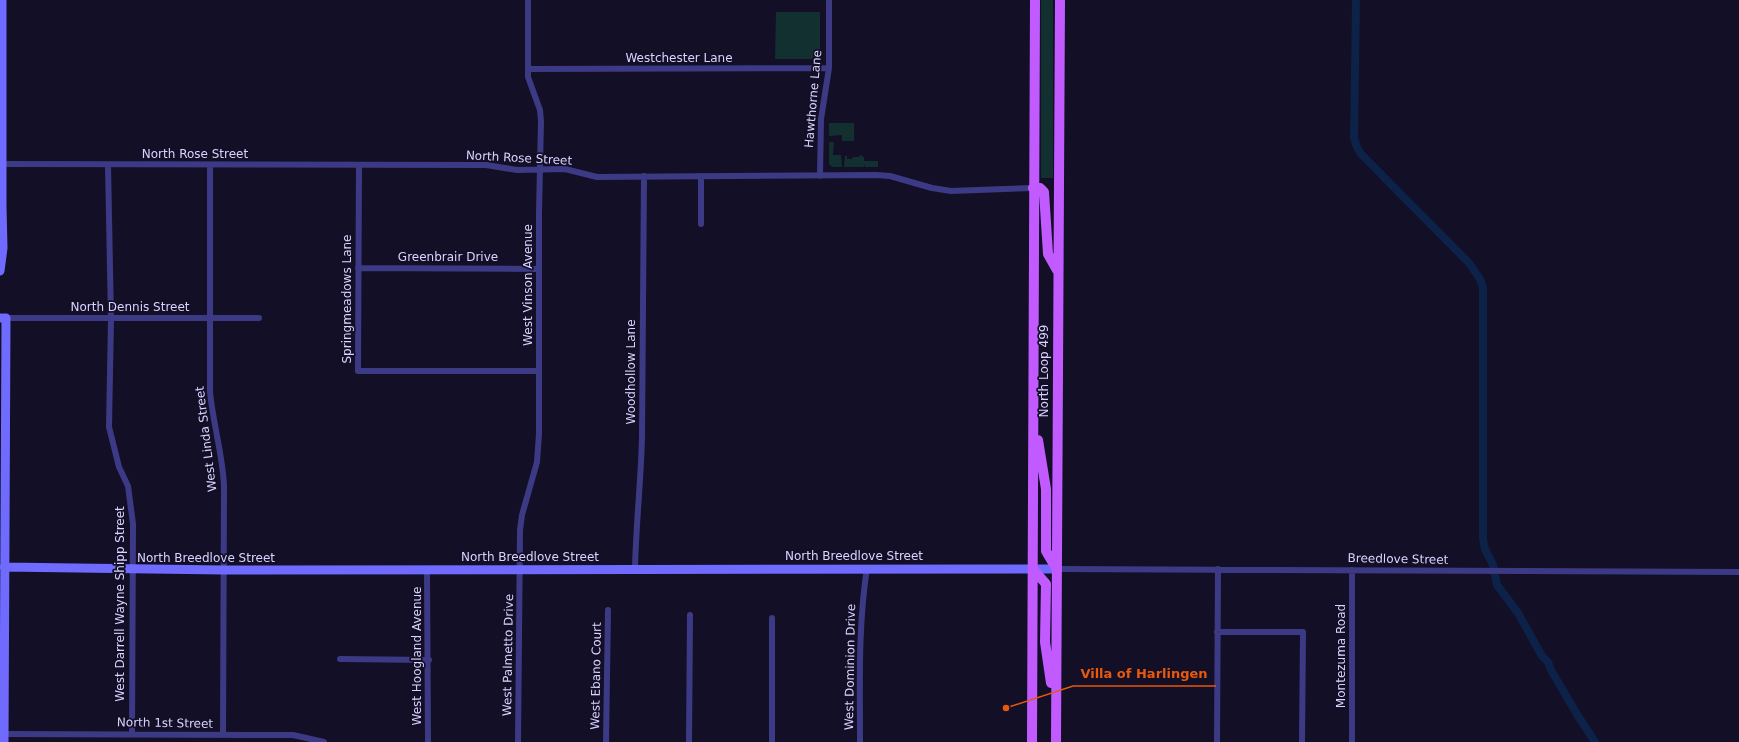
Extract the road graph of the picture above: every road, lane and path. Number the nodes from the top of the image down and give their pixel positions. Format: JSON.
{"nodes":[{"id":1,"x":2,"y":0,"type":"edge"},
{"id":2,"x":528,"y":0,"type":"edge"},
{"id":3,"x":829,"y":0,"type":"edge"},
{"id":4,"x":1035,"y":0,"type":"edge"},
{"id":5,"x":1060,"y":0,"type":"edge"},
{"id":6,"x":829,"y":68,"type":"junction"},
{"id":7,"x":528,"y":69,"type":"junction"},
{"id":8,"x":2,"y":164,"type":"junction"},
{"id":9,"x":108,"y":165,"type":"junction"},
{"id":10,"x":210,"y":165,"type":"junction"},
{"id":11,"x":359,"y":166,"type":"junction"},
{"id":12,"x":540,"y":170,"type":"junction"},
{"id":13,"x":644,"y":176,"type":"junction"},
{"id":14,"x":701,"y":176,"type":"junction"},
{"id":15,"x":820,"y":176,"type":"junction"},
{"id":16,"x":1033,"y":188,"type":"junction"},
{"id":17,"x":1,"y":206,"type":"edge"},
{"id":18,"x":701,"y":224,"type":"dead end"},
{"id":19,"x":358,"y":268,"type":"junction"},
{"id":20,"x":539,"y":269,"type":"junction"},
{"id":21,"x":0,"y":271,"type":"edge"},
{"id":22,"x":1058,"y":272,"type":"junction"},
{"id":23,"x":3,"y":318,"type":"edge"},
{"id":24,"x":111,"y":318,"type":"junction"},
{"id":25,"x":259,"y":318,"type":"dead end"},
{"id":26,"x":210,"y":319,"type":"junction"},
{"id":27,"x":539,"y":371,"type":"junction"},
{"id":28,"x":1033,"y":420,"type":"junction"},
{"id":29,"x":2,"y":529,"type":"edge"},
{"id":30,"x":4,"y":567,"type":"junction"},
{"id":31,"x":635,"y":568,"type":"junction"},
{"id":32,"x":867,"y":568,"type":"junction"},
{"id":33,"x":1033,"y":568,"type":"junction"},
{"id":34,"x":1056,"y":568,"type":"junction"},
{"id":35,"x":132,"y":569,"type":"junction"},
{"id":36,"x":520,"y":569,"type":"junction"},
{"id":37,"x":1218,"y":569,"type":"junction"},
{"id":38,"x":224,"y":570,"type":"junction"},
{"id":39,"x":427,"y":570,"type":"junction"},
{"id":40,"x":1352,"y":570,"type":"junction"},
{"id":41,"x":1739,"y":572,"type":"edge"},
{"id":42,"x":608,"y":610,"type":"dead end"},
{"id":43,"x":690,"y":615,"type":"dead end"},
{"id":44,"x":772,"y":618,"type":"dead end"},
{"id":45,"x":1217,"y":632,"type":"junction"},
{"id":46,"x":340,"y":659,"type":"dead end"},
{"id":47,"x":429,"y":660,"type":"junction"},
{"id":48,"x":1056,"y":710,"type":"junction"},
{"id":49,"x":132,"y":733,"type":"junction"},
{"id":50,"x":223,"y":735,"type":"junction"},
{"id":51,"x":4,"y":738,"type":"edge"},
{"id":52,"x":324,"y":742,"type":"edge"},
{"id":53,"x":428,"y":742,"type":"edge"},
{"id":54,"x":518,"y":742,"type":"edge"},
{"id":55,"x":606,"y":742,"type":"edge"},
{"id":56,"x":688,"y":742,"type":"edge"},
{"id":57,"x":772,"y":742,"type":"edge"},
{"id":58,"x":860,"y":742,"type":"edge"},
{"id":59,"x":1032,"y":742,"type":"edge"},
{"id":60,"x":1056,"y":742,"type":"edge"},
{"id":61,"x":1217,"y":742,"type":"edge"},
{"id":62,"x":1302,"y":742,"type":"edge"},
{"id":63,"x":1352,"y":742,"type":"edge"}],
"edges":[{"from":1,"to":8,"type":"street"},
{"from":2,"to":7,"type":"street","name":"West Vinson Avenue"},
{"from":3,"to":6,"type":"street","name":"Hawthorne Lane"},
{"from":4,"to":16,"type":"main road","name":"North Loop 499"},
{"from":5,"to":22,"type":"main road","name":"North Loop 499"},
{"from":6,"to":7,"type":"street","name":"Westchester Lane"},
{"from":6,"to":15,"type":"street","name":"Hawthorne Lane"},
{"from":7,"to":12,"type":"street","name":"West Vinson Avenue"},
{"from":8,"to":9,"type":"street","name":"North Rose Street"},
{"from":8,"to":17,"type":"street"},
{"from":9,"to":10,"type":"street","name":"North Rose Street"},
{"from":9,"to":24,"type":"street","name":"West Darrell Wayne Shipp Street"},
{"from":10,"to":11,"type":"street","name":"North Rose Street"},
{"from":10,"to":26,"type":"street","name":"West Linda Street"},
{"from":11,"to":12,"type":"street","name":"North Rose Street"},
{"from":11,"to":19,"type":"street","name":"Springmeadows Lane"},
{"from":12,"to":13,"type":"street","name":"North Rose Street"},
{"from":12,"to":20,"type":"street","name":"West Vinson Avenue"},
{"from":13,"to":14,"type":"street","name":"North Rose Street"},
{"from":13,"to":31,"type":"street","name":"Woodhollow Lane"},
{"from":14,"to":15,"type":"street","name":"North Rose Street"},
{"from":14,"to":18,"type":"street"},
{"from":15,"to":16,"type":"street","name":"North Rose Street"},
{"from":16,"to":22,"type":"main road"},
{"from":16,"to":28,"type":"main road","name":"North Loop 499"},
{"from":17,"to":21,"type":"street"},
{"from":19,"to":20,"type":"street","name":"Greenbrair Drive"},
{"from":19,"to":27,"type":"street","name":"Springmeadows Lane"},
{"from":20,"to":27,"type":"street","name":"West Vinson Avenue"},
{"from":22,"to":34,"type":"main road","name":"North Loop 499"},
{"from":23,"to":24,"type":"street","name":"North Dennis Street"},
{"from":23,"to":29,"type":"street"},
{"from":24,"to":26,"type":"street","name":"North Dennis Street"},
{"from":24,"to":35,"type":"street","name":"West Darrell Wayne Shipp Street"},
{"from":25,"to":26,"type":"street","name":"North Dennis Street"},
{"from":26,"to":38,"type":"street","name":"West Linda Street"},
{"from":27,"to":36,"type":"street","name":"West Vinson Avenue"},
{"from":28,"to":33,"type":"main road","name":"North Loop 499"},
{"from":28,"to":34,"type":"main road"},
{"from":29,"to":30,"type":"street"},
{"from":30,"to":35,"type":"street","name":"North Breedlove Street"},
{"from":30,"to":51,"type":"street"},
{"from":31,"to":32,"type":"street","name":"North Breedlove Street"},
{"from":31,"to":36,"type":"street","name":"North Breedlove Street"},
{"from":32,"to":33,"type":"street","name":"North Breedlove Street"},
{"from":32,"to":58,"type":"street","name":"West Dominion Drive"},
{"from":33,"to":34,"type":"street","name":"North Breedlove Street"},
{"from":33,"to":48,"type":"main road"},
{"from":33,"to":59,"type":"main road","name":"North Loop 499"},
{"from":34,"to":37,"type":"street","name":"Breedlove Street"},
{"from":34,"to":48,"type":"main road","name":"North Loop 499"},
{"from":35,"to":38,"type":"street","name":"North Breedlove Street"},
{"from":35,"to":49,"type":"street","name":"West Darrell Wayne Shipp Street"},
{"from":36,"to":39,"type":"street","name":"North Breedlove Street"},
{"from":36,"to":54,"type":"street","name":"West Palmetto Drive"},
{"from":37,"to":40,"type":"street","name":"Breedlove Street"},
{"from":37,"to":45,"type":"street"},
{"from":38,"to":39,"type":"street","name":"North Breedlove Street"},
{"from":38,"to":50,"type":"street","name":"West Linda Street"},
{"from":39,"to":47,"type":"street","name":"West Hoogland Avenue"},
{"from":40,"to":41,"type":"street","name":"Breedlove Street"},
{"from":40,"to":63,"type":"street","name":"Montezuma Road"},
{"from":42,"to":55,"type":"street","name":"West Ebano Court"},
{"from":43,"to":56,"type":"street"},
{"from":44,"to":57,"type":"street"},
{"from":45,"to":61,"type":"street"},
{"from":45,"to":62,"type":"street"},
{"from":46,"to":47,"type":"street"},
{"from":47,"to":53,"type":"street","name":"West Hoogland Avenue"},
{"from":48,"to":60,"type":"main road","name":"North Loop 499"},
{"from":49,"to":50,"type":"street","name":"North 1st Street"},
{"from":49,"to":51,"type":"street","name":"North 1st Street"},
{"from":50,"to":52,"type":"street","name":"North 1st Street"}]}
